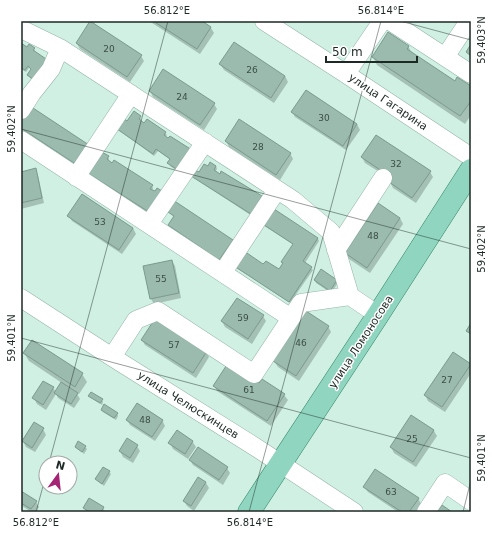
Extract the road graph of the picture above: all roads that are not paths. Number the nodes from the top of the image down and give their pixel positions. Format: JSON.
{"nodes":[{"id":1,"x":264,"y":21,"type":"edge"},
{"id":2,"x":382,"y":21,"type":"edge"},
{"id":3,"x":390,"y":21,"type":"edge"},
{"id":4,"x":469,"y":21,"type":"edge"},
{"id":5,"x":21,"y":29,"type":"edge"},
{"id":6,"x":60,"y":48,"type":"junction"},
{"id":7,"x":445,"y":57,"type":"junction"},
{"id":8,"x":346,"y":74,"type":"junction"},
{"id":9,"x":471,"y":74,"type":"edge"},
{"id":10,"x":131,"y":94,"type":"junction"},
{"id":11,"x":21,"y":110,"type":"edge"},
{"id":12,"x":21,"y":140,"type":"edge"},
{"id":13,"x":204,"y":142,"type":"junction"},
{"id":14,"x":471,"y":157,"type":"edge"},
{"id":15,"x":471,"y":170,"type":"edge"},
{"id":16,"x":76,"y":177,"type":"junction"},
{"id":17,"x":383,"y":178,"type":"dead end"},
{"id":18,"x":277,"y":190,"type":"junction"},
{"id":19,"x":149,"y":224,"type":"junction"},
{"id":20,"x":336,"y":250,"type":"junction"},
{"id":21,"x":223,"y":272,"type":"junction"},
{"id":22,"x":350,"y":296,"type":"junction"},
{"id":23,"x":21,"y":298,"type":"edge"},
{"id":24,"x":378,"y":315,"type":"junction"},
{"id":25,"x":291,"y":318,"type":"junction"},
{"id":26,"x":112,"y":357,"type":"junction"},
{"id":27,"x":281,"y":463,"type":"junction"},
{"id":28,"x":471,"y":501,"type":"edge"},
{"id":29,"x":332,"y":506,"type":"edge"},
{"id":30,"x":249,"y":512,"type":"edge"},
{"id":31,"x":354,"y":512,"type":"edge"},
{"id":32,"x":426,"y":512,"type":"edge"}],
"edges":[{"from":1,"to":8,"type":"street","name":"улица Гагарина"},
{"from":2,"to":8,"type":"street"},
{"from":3,"to":7,"type":"street"},
{"from":4,"to":7,"type":"street"},
{"from":5,"to":6,"type":"street"},
{"from":6,"to":10,"type":"street"},
{"from":6,"to":11,"type":"street"},
{"from":7,"to":9,"type":"street"},
{"from":8,"to":14,"type":"street","name":"улица Гагарина"},
{"from":10,"to":13,"type":"street"},
{"from":10,"to":16,"type":"street"},
{"from":12,"to":16,"type":"street"},
{"from":13,"to":18,"type":"street"},
{"from":13,"to":19,"type":"street"},
{"from":15,"to":24,"type":"main road","name":"улица Ломоносова"},
{"from":16,"to":19,"type":"street"},
{"from":17,"to":20,"type":"street"},
{"from":18,"to":20,"type":"street"},
{"from":18,"to":21,"type":"street"},
{"from":19,"to":21,"type":"street"},
{"from":20,"to":22,"type":"street"},
{"from":21,"to":25,"type":"street"},
{"from":22,"to":24,"type":"street"},
{"from":22,"to":25,"type":"street"},
{"from":23,"to":26,"type":"street","name":"улица Челюскинцев"},
{"from":24,"to":27,"type":"main road","name":"улица Ломоносова"},
{"from":25,"to":26,"type":"street"},
{"from":26,"to":27,"type":"street","name":"улица Челюскинцев"},
{"from":27,"to":29,"type":"street","name":"улица Челюскинцев"},
{"from":27,"to":30,"type":"main road","name":"улица Ломоносова"},
{"from":28,"to":32,"type":"street"},
{"from":29,"to":31,"type":"street","name":"улица Челюскинцев"}]}
